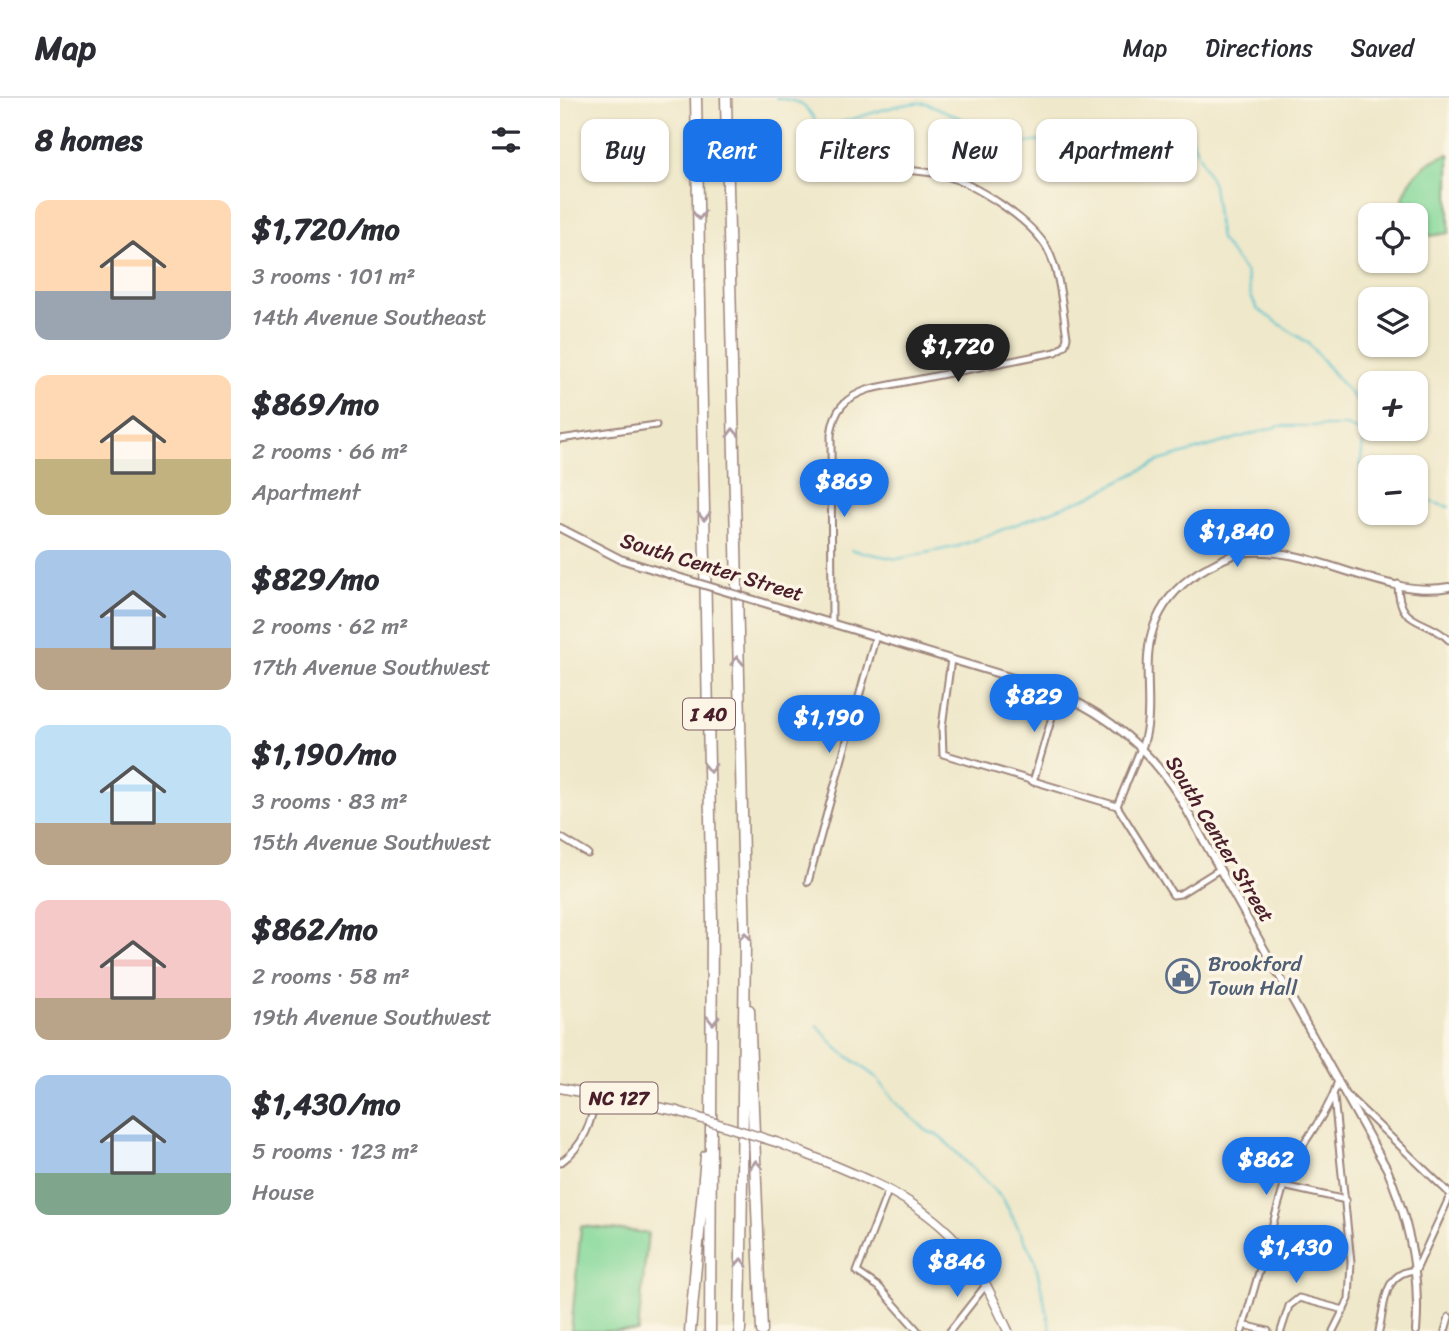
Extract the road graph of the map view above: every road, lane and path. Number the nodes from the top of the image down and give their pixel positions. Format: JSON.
{"nodes":[{"id":1,"x":696,"y":98,"type":"edge"},
{"id":2,"x":726,"y":98,"type":"edge"},
{"id":3,"x":914,"y":171,"type":"edge"},
{"id":4,"x":656,"y":425,"type":"dead end"},
{"id":5,"x":560,"y":439,"type":"edge"},
{"id":6,"x":560,"y":528,"type":"edge"},
{"id":7,"x":1398,"y":584,"type":"junction"},
{"id":8,"x":1449,"y":587,"type":"edge"},
{"id":9,"x":832,"y":622,"type":"junction"},
{"id":10,"x":876,"y":635,"type":"junction"},
{"id":11,"x":1449,"y":640,"type":"edge"},
{"id":12,"x":951,"y":660,"type":"junction"},
{"id":13,"x":1059,"y":693,"type":"junction"},
{"id":14,"x":1142,"y":747,"type":"junction"},
{"id":15,"x":1033,"y":782,"type":"junction"},
{"id":16,"x":1117,"y":806,"type":"junction"},
{"id":17,"x":560,"y":837,"type":"edge"},
{"id":18,"x":588,"y":854,"type":"dead end"},
{"id":19,"x":1220,"y":869,"type":"junction"},
{"id":20,"x":808,"y":882,"type":"dead end"},
{"id":21,"x":744,"y":971,"type":"junction"},
{"id":22,"x":1338,"y":1080,"type":"junction"},
{"id":23,"x":560,"y":1088,"type":"edge"},
{"id":24,"x":596,"y":1093,"type":"junction"},
{"id":25,"x":1334,"y":1097,"type":"junction"},
{"id":26,"x":1348,"y":1097,"type":"junction"},
{"id":27,"x":711,"y":1100,"type":"junction"},
{"id":28,"x":560,"y":1163,"type":"edge"},
{"id":29,"x":1283,"y":1186,"type":"junction"},
{"id":30,"x":888,"y":1191,"type":"junction"},
{"id":31,"x":1449,"y":1196,"type":"edge"},
{"id":32,"x":1346,"y":1200,"type":"junction"},
{"id":33,"x":1416,"y":1270,"type":"junction"},
{"id":34,"x":986,"y":1285,"type":"junction"},
{"id":35,"x":1344,"y":1310,"type":"junction"},
{"id":36,"x":1449,"y":1317,"type":"edge"},
{"id":37,"x":1243,"y":1328,"type":"edge"},
{"id":38,"x":691,"y":1331,"type":"edge"},
{"id":39,"x":710,"y":1331,"type":"edge"},
{"id":40,"x":740,"y":1331,"type":"edge"},
{"id":41,"x":762,"y":1331,"type":"edge"},
{"id":42,"x":918,"y":1331,"type":"edge"},
{"id":43,"x":950,"y":1331,"type":"edge"},
{"id":44,"x":1008,"y":1331,"type":"edge"},
{"id":45,"x":1268,"y":1331,"type":"edge"},
{"id":46,"x":1281,"y":1331,"type":"edge"},
{"id":47,"x":1334,"y":1331,"type":"edge"},
{"id":48,"x":1379,"y":1331,"type":"edge"},
{"id":49,"x":1416,"y":1331,"type":"edge"},
{"id":50,"x":1445,"y":1331,"type":"edge"}],
"edges":[{"from":1,"to":27,"type":"highway","number":"I 40","one_way":true},
{"from":21,"to":2,"type":"highway","number":"I 40","one_way":true},
{"from":3,"to":9,"type":"street"},
{"from":4,"to":5,"type":"street"},
{"from":6,"to":9,"type":"street","name":"South Center Street","bridge":true},
{"from":7,"to":8,"type":"street"},
{"from":7,"to":11,"type":"street"},
{"from":7,"to":14,"type":"street"},
{"from":9,"to":10,"type":"street","name":"South Center Street"},
{"from":10,"to":12,"type":"street","name":"South Center Street"},
{"from":10,"to":20,"type":"street"},
{"from":12,"to":13,"type":"street","name":"South Center Street"},
{"from":12,"to":15,"type":"street"},
{"from":13,"to":14,"type":"street","name":"South Center Street"},
{"from":13,"to":15,"type":"street"},
{"from":14,"to":16,"type":"street"},
{"from":14,"to":19,"type":"street","name":"South Center Street"},
{"from":15,"to":16,"type":"street"},
{"from":16,"to":19,"type":"street"},
{"from":17,"to":18,"type":"street"},
{"from":19,"to":22,"type":"street","name":"South Center Street"},
{"from":40,"to":21,"type":"highway","number":"I 40","one_way":true},
{"from":41,"to":21,"type":"highway","one_way":true},
{"from":22,"to":25,"type":"street"},
{"from":22,"to":26,"type":"street","name":"South Center Street"},
{"from":23,"to":24,"type":"main road","number":"NC 127"},
{"from":24,"to":28,"type":"street"},
{"from":24,"to":30,"type":"main road","number":"NC 127","bridge":true},
{"from":25,"to":29,"type":"street"},
{"from":25,"to":32,"type":"street"},
{"from":26,"to":31,"type":"street"},
{"from":26,"to":33,"type":"street","name":"South Center Street"},
{"from":27,"to":38,"type":"highway"},
{"from":27,"to":39,"type":"highway","number":"I 40"},
{"from":29,"to":32,"type":"street"},
{"from":29,"to":37,"type":"street"},
{"from":30,"to":34,"type":"main road","number":"NC 127"},
{"from":30,"to":42,"type":"street"},
{"from":31,"to":33,"type":"street"},
{"from":32,"to":35,"type":"street"},
{"from":33,"to":48,"type":"street"},
{"from":33,"to":49,"type":"street","name":"South Center Street"},
{"from":34,"to":43,"type":"street"},
{"from":34,"to":44,"type":"main road","number":"NC 127"},
{"from":35,"to":46,"type":"street"},
{"from":35,"to":47,"type":"street"},
{"from":36,"to":50,"type":"street"},
{"from":37,"to":45,"type":"street"}]}
